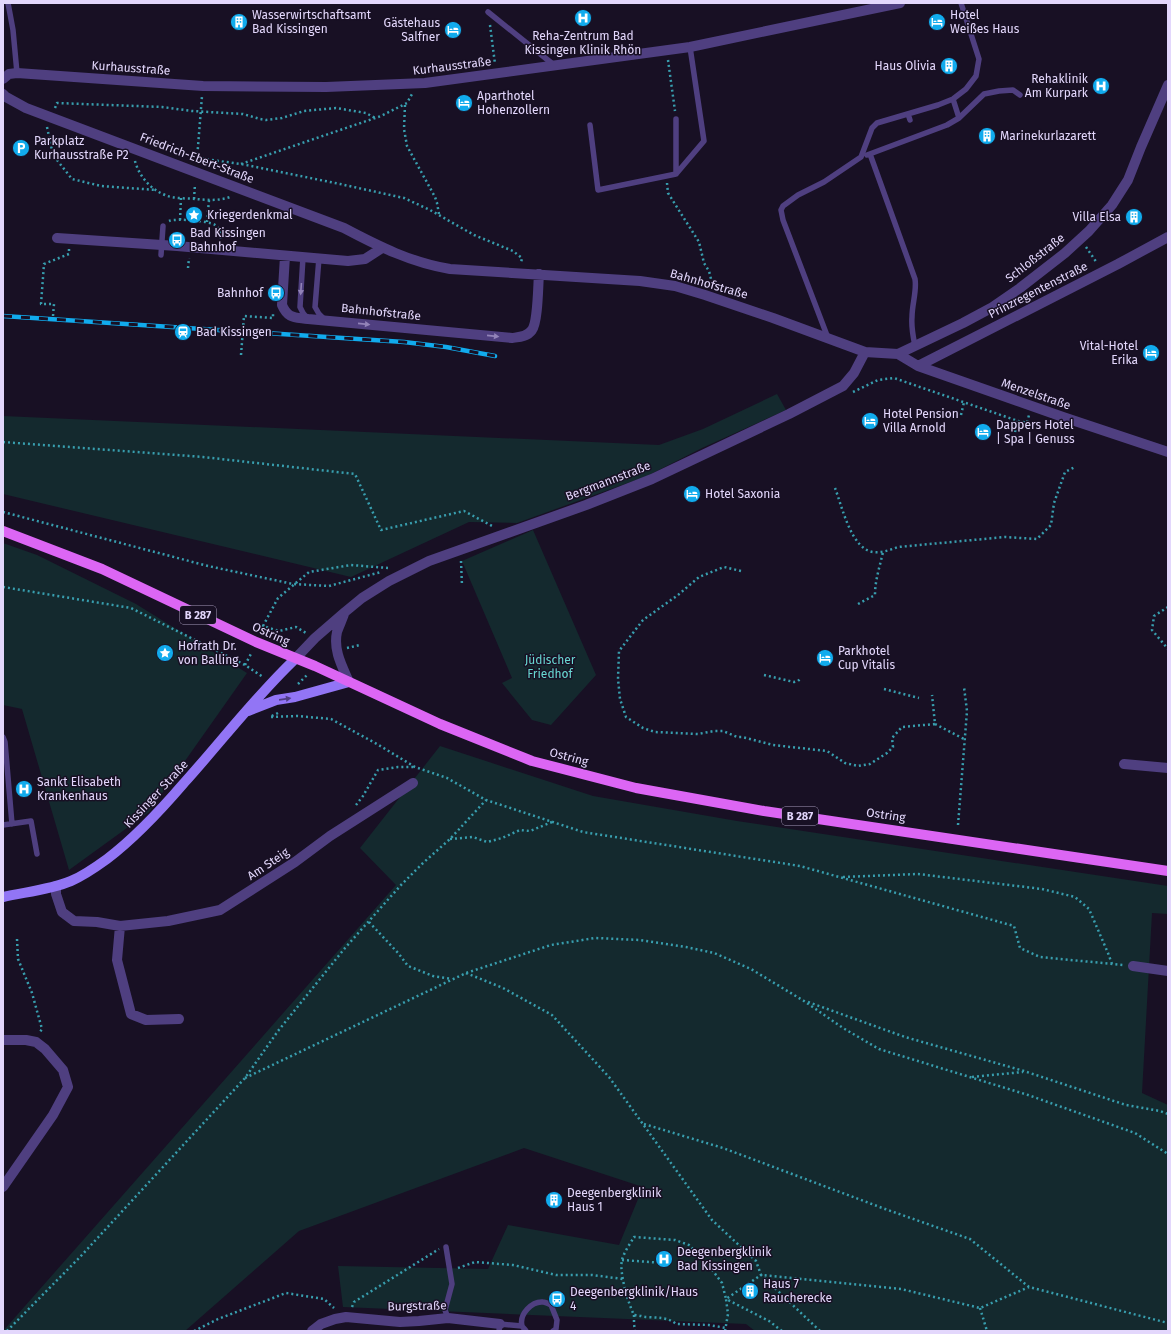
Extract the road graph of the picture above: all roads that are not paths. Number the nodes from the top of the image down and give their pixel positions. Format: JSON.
{"nodes":[{"id":1,"x":8,"y":3,"type":"edge"},
{"id":2,"x":900,"y":3,"type":"edge"},
{"id":3,"x":961,"y":3,"type":"edge"},
{"id":4,"x":488,"y":12,"type":"road end"},
{"id":5,"x":690,"y":46,"type":"junction"},
{"id":6,"x":555,"y":65,"type":"junction"},
{"id":7,"x":17,"y":73,"type":"junction"},
{"id":8,"x":3,"y":79,"type":"edge"},
{"id":9,"x":1168,"y":85,"type":"edge"},
{"id":10,"x":3,"y":94,"type":"edge"},
{"id":11,"x":1020,"y":95,"type":"dead end"},
{"id":12,"x":953,"y":98,"type":"junction"},
{"id":13,"x":908,"y":114,"type":"junction"},
{"id":14,"x":959,"y":118,"type":"junction"},
{"id":15,"x":676,"y":119,"type":"road end"},
{"id":16,"x":910,"y":120,"type":"dead end"},
{"id":17,"x":590,"y":125,"type":"dead end"},
{"id":18,"x":870,"y":154,"type":"junction"},
{"id":19,"x":862,"y":157,"type":"junction"},
{"id":20,"x":676,"y":174,"type":"junction"},
{"id":21,"x":163,"y":226,"type":"dead end"},
{"id":22,"x":1168,"y":236,"type":"edge"},
{"id":23,"x":57,"y":238,"type":"dead end"},
{"id":24,"x":382,"y":248,"type":"junction"},
{"id":25,"x":161,"y":250,"type":"junction"},
{"id":26,"x":285,"y":256,"type":"junction"},
{"id":27,"x":303,"y":257,"type":"junction"},
{"id":28,"x":319,"y":258,"type":"junction"},
{"id":29,"x":539,"y":272,"type":"junction"},
{"id":30,"x":308,"y":319,"type":"junction"},
{"id":31,"x":325,"y":320,"type":"junction"},
{"id":32,"x":828,"y":338,"type":"junction"},
{"id":33,"x":915,"y":346,"type":"junction"},
{"id":34,"x":865,"y":352,"type":"junction"},
{"id":35,"x":898,"y":354,"type":"junction"},
{"id":36,"x":918,"y":366,"type":"junction"},
{"id":37,"x":1168,"y":452,"type":"edge"},
{"id":38,"x":3,"y":531,"type":"edge"},
{"id":39,"x":345,"y":612,"type":"junction"},
{"id":40,"x":295,"y":659,"type":"junction"},
{"id":41,"x":349,"y":682,"type":"junction"},
{"id":42,"x":248,"y":711,"type":"junction"},
{"id":43,"x":3,"y":737,"type":"edge"},
{"id":44,"x":1124,"y":764,"type":"dead end"},
{"id":45,"x":1168,"y":768,"type":"edge"},
{"id":46,"x":413,"y":783,"type":"dead end"},
{"id":47,"x":12,"y":824,"type":"junction"},
{"id":48,"x":3,"y":825,"type":"edge"},
{"id":49,"x":37,"y":854,"type":"dead end"},
{"id":50,"x":1168,"y":871,"type":"edge"},
{"id":51,"x":56,"y":886,"type":"junction"},
{"id":52,"x":3,"y":897,"type":"edge"},
{"id":53,"x":120,"y":926,"type":"junction"},
{"id":54,"x":1133,"y":966,"type":"road end"},
{"id":55,"x":1168,"y":972,"type":"edge"},
{"id":56,"x":179,"y":1019,"type":"dead end"},
{"id":57,"x":3,"y":1040,"type":"edge"},
{"id":58,"x":3,"y":1186,"type":"edge"},
{"id":59,"x":446,"y":1246,"type":"road end"},
{"id":60,"x":448,"y":1318,"type":"junction"},
{"id":61,"x":522,"y":1326,"type":"junction"},
{"id":62,"x":500,"y":1328,"type":"edge"},
{"id":63,"x":312,"y":1331,"type":"edge"},
{"id":64,"x":526,"y":1331,"type":"edge"},
{"id":65,"x":553,"y":1331,"type":"edge"}],
"edges":[{"from":1,"to":7,"type":"lane"},
{"from":2,"to":5,"type":"street","name":"Kurhausstraße"},
{"from":3,"to":12,"type":"lane"},
{"from":4,"to":6,"type":"lane"},
{"from":5,"to":6,"type":"street","name":"Kurhausstraße"},
{"from":5,"to":20,"type":"lane"},
{"from":6,"to":7,"type":"street","name":"Kurhausstraße"},
{"from":7,"to":8,"type":"street","name":"Kurhausstraße"},
{"from":9,"to":33,"type":"street","name":"Schloßstraße"},
{"from":10,"to":24,"type":"street","name":"Friedrich-Ebert-Straße"},
{"from":11,"to":14,"type":"lane"},
{"from":12,"to":13,"type":"lane"},
{"from":12,"to":14,"type":"lane"},
{"from":13,"to":16,"type":"lane"},
{"from":13,"to":19,"type":"lane"},
{"from":14,"to":18,"type":"lane"},
{"from":15,"to":20,"type":"lane"},
{"from":17,"to":20,"type":"lane"},
{"from":18,"to":19,"type":"lane"},
{"from":18,"to":33,"type":"lane"},
{"from":19,"to":32,"type":"lane"},
{"from":21,"to":25,"type":"lane"},
{"from":22,"to":36,"type":"street","name":"Prinzregentenstraße"},
{"from":23,"to":25,"type":"street"},
{"from":24,"to":28,"type":"street"},
{"from":24,"to":29,"type":"street","name":"Bahnhofstraße"},
{"from":25,"to":26,"type":"street"},
{"from":26,"to":27,"type":"street"},
{"from":26,"to":30,"type":"street","name":"Bahnhofstraße"},
{"from":27,"to":28,"type":"street"},
{"from":27,"to":30,"type":"lane","one_way":true},
{"from":28,"to":31,"type":"lane"},
{"from":31,"to":29,"type":"street","name":"Bahnhofstraße","one_way":true},
{"from":29,"to":32,"type":"street","name":"Bahnhofstraße"},
{"from":30,"to":31,"type":"street","name":"Bahnhofstraße"},
{"from":32,"to":34,"type":"street","name":"Bahnhofstraße"},
{"from":33,"to":35,"type":"street","name":"Schloßstraße"},
{"from":34,"to":35,"type":"street","name":"Schloßstraße"},
{"from":34,"to":39,"type":"street","name":"Bergmannstraße"},
{"from":35,"to":36,"type":"street","name":"Menzelstraße"},
{"from":36,"to":37,"type":"street","name":"Menzelstraße"},
{"from":38,"to":40,"type":"main road","name":"Ostring","number":"B 287"},
{"from":39,"to":40,"type":"street","name":"Bergmannstraße"},
{"from":39,"to":41,"type":"street","name":"Bergmannstraße"},
{"from":40,"to":41,"type":"main road","name":"Ostring","number":"B 287"},
{"from":40,"to":42,"type":"street","name":"Kissinger Straße"},
{"from":42,"to":41,"type":"street","one_way":true},
{"from":41,"to":50,"type":"main road","name":"Ostring","number":"B 287"},
{"from":42,"to":51,"type":"street","name":"Kissinger Straße"},
{"from":43,"to":47,"type":"lane"},
{"from":44,"to":45,"type":"street"},
{"from":46,"to":53,"type":"street","name":"Am Steig"},
{"from":47,"to":48,"type":"lane"},
{"from":47,"to":49,"type":"lane"},
{"from":51,"to":52,"type":"street","name":"Kissinger Straße"},
{"from":51,"to":53,"type":"street","name":"Am Steig"},
{"from":53,"to":56,"type":"street"},
{"from":54,"to":55,"type":"street"},
{"from":57,"to":58,"type":"street"},
{"from":59,"to":60,"type":"lane"},
{"from":60,"to":62,"type":"street","name":"Burgstraße"},
{"from":60,"to":63,"type":"street","name":"Burgstraße"},
{"from":61,"to":62,"type":"lane"},
{"from":61,"to":64,"type":"lane"},
{"from":61,"to":65,"type":"lane"}]}
